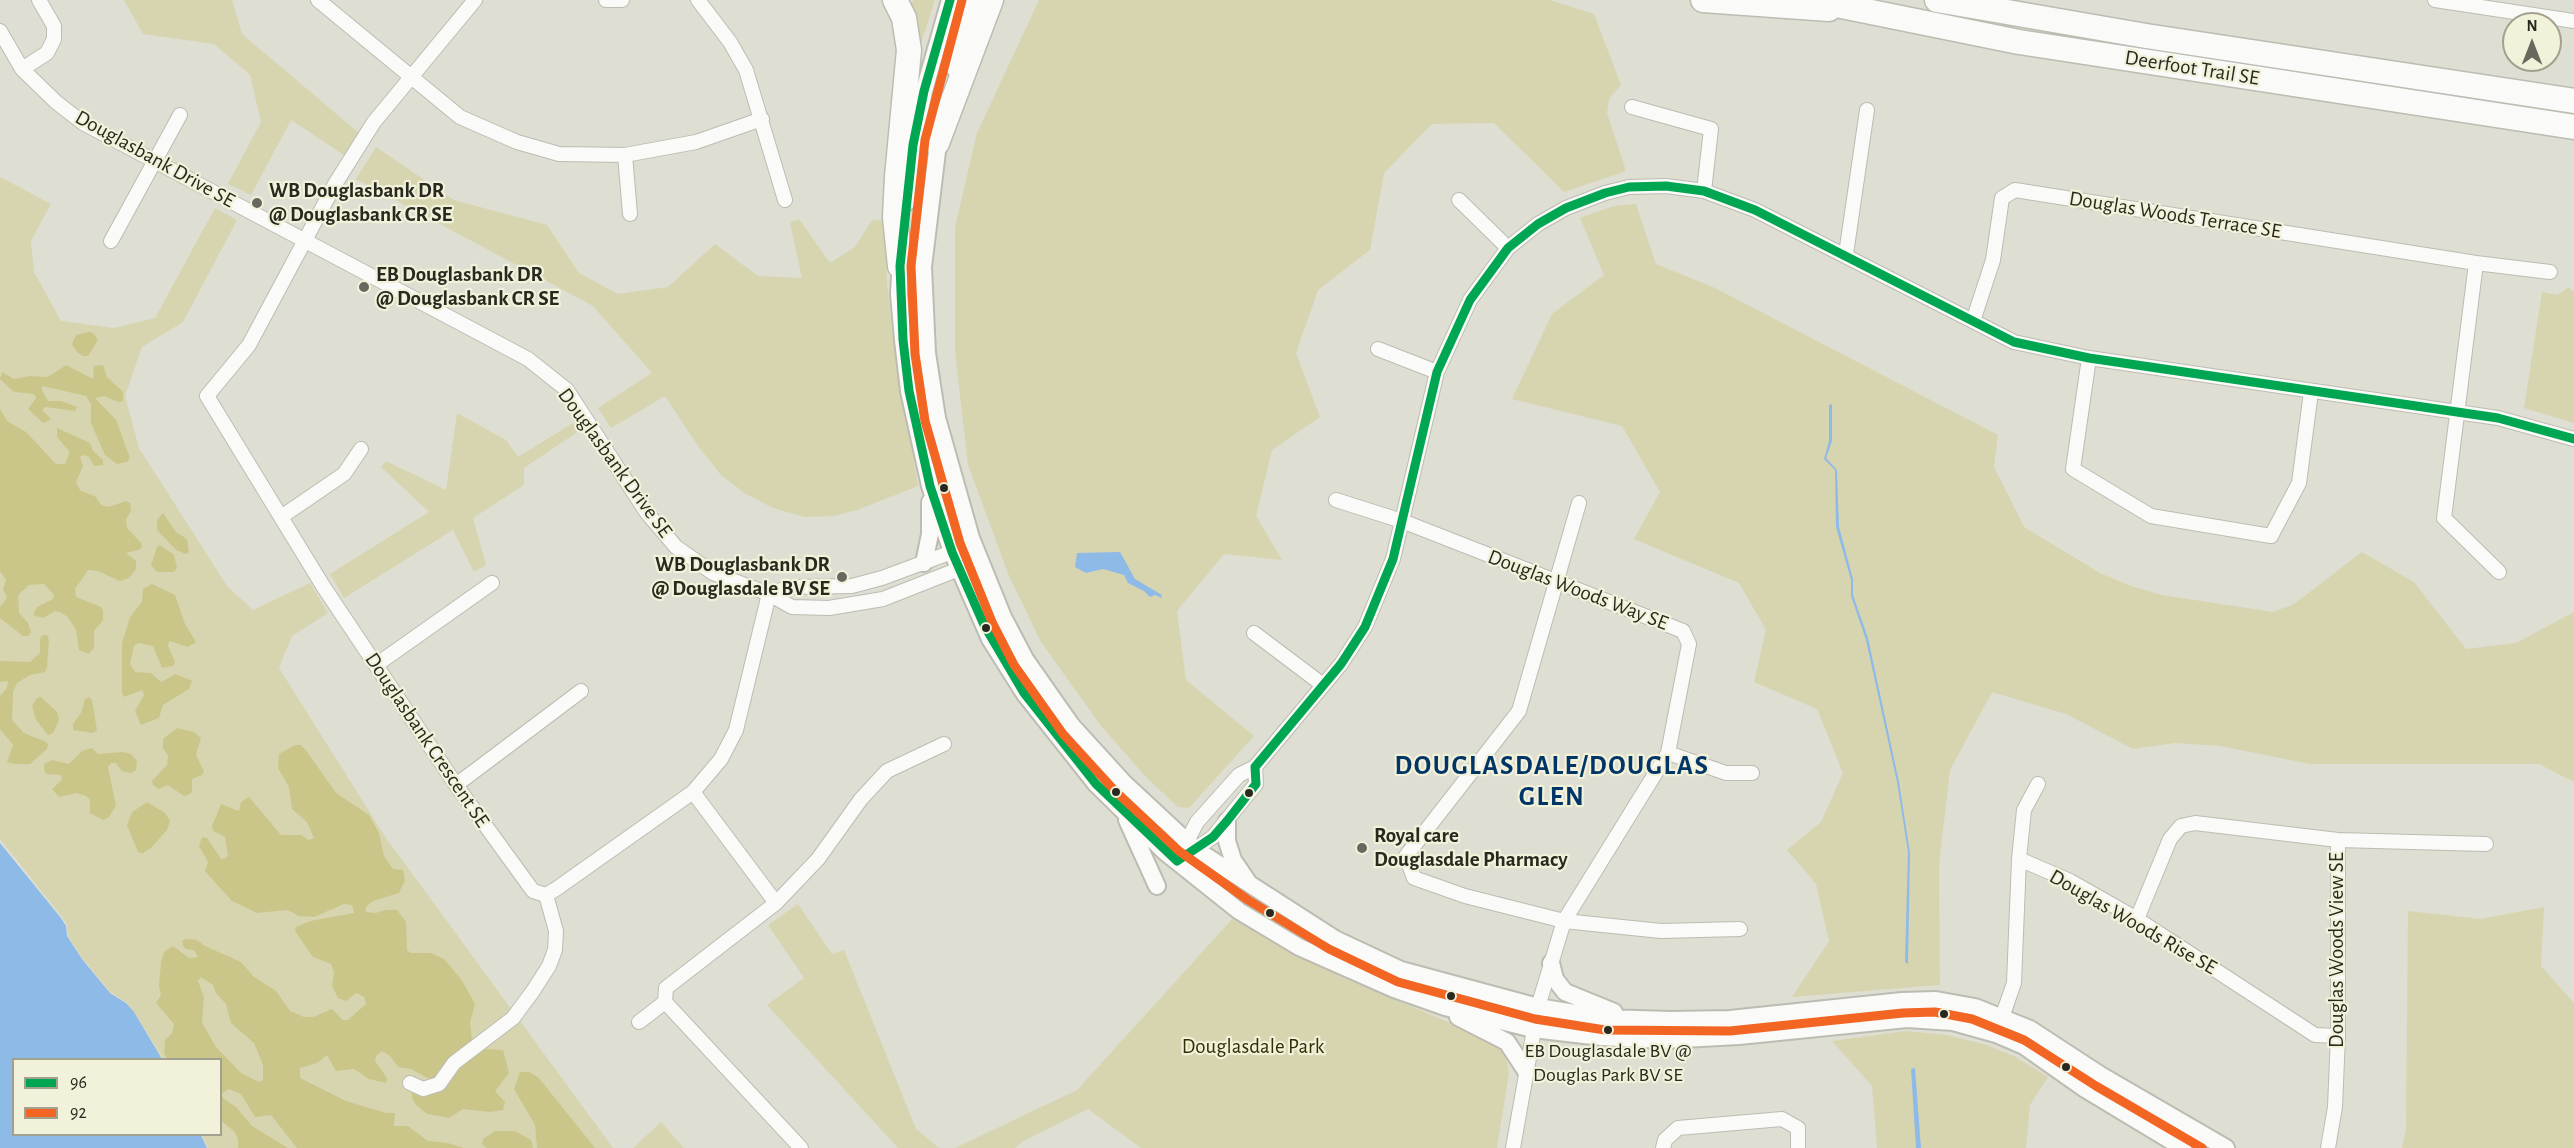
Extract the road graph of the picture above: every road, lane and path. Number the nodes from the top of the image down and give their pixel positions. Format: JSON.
{"nodes":[{"id":1,"x":39,"y":0,"type":"edge"},
{"id":2,"x":318,"y":0,"type":"edge"},
{"id":3,"x":475,"y":0,"type":"edge"},
{"id":4,"x":606,"y":0,"type":"edge"},
{"id":5,"x":622,"y":0,"type":"edge"},
{"id":6,"x":698,"y":0,"type":"edge"},
{"id":7,"x":895,"y":0,"type":"edge"},
{"id":8,"x":950,"y":0,"type":"edge"},
{"id":9,"x":974,"y":0,"type":"edge"},
{"id":10,"x":991,"y":0,"type":"edge"},
{"id":11,"x":1703,"y":0,"type":"edge"},
{"id":12,"x":1812,"y":0,"type":"edge"},
{"id":13,"x":1937,"y":0,"type":"edge"},
{"id":14,"x":2005,"y":0,"type":"edge"},
{"id":15,"x":2435,"y":0,"type":"edge"},
{"id":16,"x":1864,"y":12,"type":"junction"},
{"id":17,"x":2574,"y":21,"type":"edge"},
{"id":18,"x":0,"y":31,"type":"edge"},
{"id":19,"x":2146,"y":36,"type":"junction"},
{"id":20,"x":22,"y":69,"type":"junction"},
{"id":21,"x":410,"y":78,"type":"junction"},
{"id":22,"x":2574,"y":101,"type":"edge"},
{"id":23,"x":1632,"y":107,"type":"dead end"},
{"id":24,"x":1867,"y":110,"type":"dead end"},
{"id":25,"x":180,"y":115,"type":"dead end"},
{"id":26,"x":762,"y":119,"type":"junction"},
{"id":27,"x":2574,"y":127,"type":"edge"},
{"id":28,"x":937,"y":143,"type":"junction"},
{"id":29,"x":625,"y":155,"type":"junction"},
{"id":30,"x":156,"y":162,"type":"junction"},
{"id":31,"x":1704,"y":191,"type":"junction"},
{"id":32,"x":784,"y":200,"type":"dead end"},
{"id":33,"x":1459,"y":200,"type":"dead end"},
{"id":34,"x":630,"y":214,"type":"dead end"},
{"id":35,"x":305,"y":240,"type":"junction"},
{"id":36,"x":111,"y":241,"type":"dead end"},
{"id":37,"x":1508,"y":248,"type":"junction"},
{"id":38,"x":1846,"y":254,"type":"junction"},
{"id":39,"x":2475,"y":263,"type":"junction"},
{"id":40,"x":900,"y":266,"type":"junction"},
{"id":41,"x":2550,"y":272,"type":"dead end"},
{"id":42,"x":1973,"y":321,"type":"junction"},
{"id":43,"x":1378,"y":349,"type":"dead end"},
{"id":44,"x":2089,"y":358,"type":"junction"},
{"id":45,"x":1437,"y":372,"type":"junction"},
{"id":46,"x":2311,"y":392,"type":"junction"},
{"id":47,"x":2458,"y":412,"type":"junction"},
{"id":48,"x":2574,"y":439,"type":"edge"},
{"id":49,"x":361,"y":449,"type":"dead end"},
{"id":50,"x":930,"y":486,"type":"junction"},
{"id":51,"x":1336,"y":500,"type":"dead end"},
{"id":52,"x":1579,"y":503,"type":"dead end"},
{"id":53,"x":280,"y":517,"type":"junction"},
{"id":54,"x":1402,"y":521,"type":"junction"},
{"id":55,"x":952,"y":552,"type":"junction"},
{"id":56,"x":976,"y":554,"type":"junction"},
{"id":57,"x":924,"y":563,"type":"junction"},
{"id":58,"x":959,"y":569,"type":"junction"},
{"id":59,"x":2499,"y":572,"type":"dead end"},
{"id":60,"x":1556,"y":581,"type":"junction"},
{"id":61,"x":492,"y":583,"type":"dead end"},
{"id":62,"x":769,"y":594,"type":"junction"},
{"id":63,"x":1254,"y":633,"type":"dead end"},
{"id":64,"x":375,"y":665,"type":"junction"},
{"id":65,"x":1323,"y":685,"type":"junction"},
{"id":66,"x":581,"y":691,"type":"dead end"},
{"id":67,"x":944,"y":744,"type":"dead end"},
{"id":68,"x":1668,"y":753,"type":"junction"},
{"id":69,"x":1255,"y":767,"type":"junction"},
{"id":70,"x":1752,"y":773,"type":"dead end"},
{"id":71,"x":2038,"y":784,"type":"dead end"},
{"id":72,"x":456,"y":785,"type":"junction"},
{"id":73,"x":693,"y":792,"type":"junction"},
{"id":74,"x":1122,"y":811,"type":"junction"},
{"id":75,"x":1227,"y":821,"type":"junction"},
{"id":76,"x":2338,"y":840,"type":"junction"},
{"id":77,"x":2486,"y":844,"type":"dead end"},
{"id":78,"x":1191,"y":846,"type":"junction"},
{"id":79,"x":2019,"y":859,"type":"junction"},
{"id":80,"x":1177,"y":861,"type":"junction"},
{"id":81,"x":1157,"y":885,"type":"dead end"},
{"id":82,"x":1254,"y":890,"type":"junction"},
{"id":83,"x":546,"y":895,"type":"junction"},
{"id":84,"x":776,"y":903,"type":"junction"},
{"id":85,"x":2137,"y":919,"type":"junction"},
{"id":86,"x":1564,"y":921,"type":"junction"},
{"id":87,"x":1740,"y":929,"type":"dead end"},
{"id":88,"x":1551,"y":963,"type":"junction"},
{"id":89,"x":665,"y":1002,"type":"junction"},
{"id":90,"x":1445,"y":1007,"type":"junction"},
{"id":91,"x":1538,"y":1007,"type":"junction"},
{"id":92,"x":2003,"y":1017,"type":"junction"},
{"id":93,"x":1629,"y":1019,"type":"junction"},
{"id":94,"x":639,"y":1022,"type":"dead end"},
{"id":95,"x":1533,"y":1029,"type":"junction"},
{"id":96,"x":1996,"y":1034,"type":"junction"},
{"id":97,"x":2338,"y":1036,"type":"junction"},
{"id":98,"x":1526,"y":1071,"type":"junction"},
{"id":99,"x":410,"y":1083,"type":"dead end"},
{"id":100,"x":2327,"y":1146,"type":"edge"},
{"id":101,"x":801,"y":1148,"type":"edge"},
{"id":102,"x":1513,"y":1148,"type":"edge"},
{"id":103,"x":1663,"y":1148,"type":"edge"},
{"id":104,"x":1798,"y":1148,"type":"edge"},
{"id":105,"x":2183,"y":1148,"type":"edge"},
{"id":106,"x":2226,"y":1148,"type":"edge"}],
"edges":[{"from":1,"to":20,"type":"street"},
{"from":2,"to":21,"type":"street"},
{"from":3,"to":21,"type":"street"},
{"from":4,"to":5,"type":"street"},
{"from":6,"to":26,"type":"street"},
{"from":7,"to":40,"type":"highway"},
{"from":8,"to":40,"type":"street"},
{"from":9,"to":28,"type":"street"},
{"from":10,"to":28,"type":"highway"},
{"from":11,"to":16,"type":"highway"},
{"from":12,"to":16,"type":"highway","name":"Deerfoot Trail SE"},
{"from":13,"to":19,"type":"highway","name":"Deerfoot Trail SE"},
{"from":14,"to":19,"type":"highway"},
{"from":15,"to":17,"type":"street"},
{"from":16,"to":27,"type":"highway","name":"Deerfoot Trail SE"},
{"from":18,"to":20,"type":"street","name":"Douglasbank Drive SE"},
{"from":19,"to":22,"type":"highway","name":"Deerfoot Trail SE"},
{"from":20,"to":30,"type":"street","name":"Douglasbank Drive SE"},
{"from":21,"to":29,"type":"street"},
{"from":21,"to":35,"type":"street"},
{"from":23,"to":31,"type":"street"},
{"from":24,"to":38,"type":"street"},
{"from":25,"to":30,"type":"street"},
{"from":26,"to":29,"type":"street"},
{"from":26,"to":32,"type":"street"},
{"from":28,"to":56,"type":"street"},
{"from":29,"to":34,"type":"street"},
{"from":30,"to":35,"type":"street","name":"Douglasbank Drive SE"},
{"from":30,"to":36,"type":"street"},
{"from":31,"to":37,"type":"street"},
{"from":31,"to":38,"type":"street"},
{"from":33,"to":37,"type":"street"},
{"from":35,"to":53,"type":"street","name":"Douglasbank Crescent SE"},
{"from":35,"to":62,"type":"street","name":"Douglasbank Drive SE"},
{"from":37,"to":45,"type":"street"},
{"from":38,"to":42,"type":"street"},
{"from":39,"to":41,"type":"street","name":"Douglas Woods Terrace SE"},
{"from":39,"to":42,"type":"street","name":"Douglas Woods Terrace SE"},
{"from":39,"to":47,"type":"street"},
{"from":40,"to":50,"type":"street"},
{"from":42,"to":44,"type":"street"},
{"from":43,"to":45,"type":"street"},
{"from":44,"to":46,"type":"street"},
{"from":44,"to":46,"type":"street"},
{"from":45,"to":54,"type":"street"},
{"from":46,"to":47,"type":"street"},
{"from":47,"to":48,"type":"street"},
{"from":47,"to":59,"type":"street"},
{"from":49,"to":53,"type":"street"},
{"from":50,"to":55,"type":"street"},
{"from":50,"to":57,"type":"street"},
{"from":51,"to":54,"type":"street","name":"Douglas Woods Way SE"},
{"from":52,"to":60,"type":"street"},
{"from":53,"to":64,"type":"street","name":"Douglasbank Crescent SE"},
{"from":54,"to":60,"type":"street","name":"Douglas Woods Way SE"},
{"from":54,"to":65,"type":"street"},
{"from":55,"to":56,"type":"street"},
{"from":55,"to":57,"type":"street"},
{"from":55,"to":58,"type":"street"},
{"from":56,"to":58,"type":"street","name":"Douglasbank Drive SE"},
{"from":56,"to":78,"type":"street"},
{"from":57,"to":62,"type":"street"},
{"from":58,"to":62,"type":"street","name":"Douglasbank Drive SE"},
{"from":58,"to":74,"type":"street"},
{"from":60,"to":68,"type":"street","name":"Douglas Woods Way SE"},
{"from":60,"to":86,"type":"street"},
{"from":61,"to":64,"type":"street"},
{"from":62,"to":73,"type":"street"},
{"from":63,"to":65,"type":"street"},
{"from":64,"to":72,"type":"street","name":"Douglasbank Crescent SE"},
{"from":65,"to":69,"type":"street"},
{"from":66,"to":72,"type":"street"},
{"from":67,"to":84,"type":"street"},
{"from":68,"to":70,"type":"street"},
{"from":68,"to":86,"type":"street","name":"Douglas Woods Way SE"},
{"from":69,"to":75,"type":"street"},
{"from":69,"to":78,"type":"street"},
{"from":71,"to":79,"type":"street"},
{"from":72,"to":83,"type":"street","name":"Douglasbank Crescent SE"},
{"from":73,"to":83,"type":"street"},
{"from":73,"to":84,"type":"street"},
{"from":74,"to":80,"type":"street"},
{"from":74,"to":81,"type":"street"},
{"from":75,"to":78,"type":"street"},
{"from":75,"to":82,"type":"street"},
{"from":76,"to":77,"type":"street"},
{"from":76,"to":85,"type":"street","name":"Douglas Woods View SE"},
{"from":76,"to":97,"type":"street","name":"Douglas Woods View SE"},
{"from":78,"to":80,"type":"street"},
{"from":78,"to":82,"type":"street"},
{"from":79,"to":85,"type":"street","name":"Douglas Woods Rise SE"},
{"from":79,"to":92,"type":"street","name":"Douglas Woods Rise SE"},
{"from":80,"to":90,"type":"street"},
{"from":82,"to":91,"type":"street"},
{"from":83,"to":99,"type":"street"},
{"from":84,"to":89,"type":"street"},
{"from":85,"to":97,"type":"street","name":"Douglas Woods Rise SE"},
{"from":86,"to":87,"type":"street"},
{"from":86,"to":88,"type":"street","name":"Douglas Woods Way SE"},
{"from":88,"to":91,"type":"street","name":"Douglas Woods Way SE"},
{"from":88,"to":93,"type":"street"},
{"from":89,"to":94,"type":"street"},
{"from":89,"to":101,"type":"street"},
{"from":90,"to":95,"type":"street"},
{"from":90,"to":98,"type":"street"},
{"from":91,"to":93,"type":"street"},
{"from":91,"to":95,"type":"street","name":"Douglas Woods Way SE"},
{"from":92,"to":93,"type":"street"},
{"from":92,"to":96,"type":"street","name":"Douglas Woods Rise SE"},
{"from":92,"to":106,"type":"street"},
{"from":95,"to":96,"type":"street"},
{"from":95,"to":98,"type":"street","name":"Douglas Woods Way SE"},
{"from":96,"to":105,"type":"street"},
{"from":97,"to":100,"type":"street","name":"Douglas Woods View SE"},
{"from":98,"to":102,"type":"street","name":"Douglas Woods Way SE"},
{"from":103,"to":104,"type":"street"}]}
